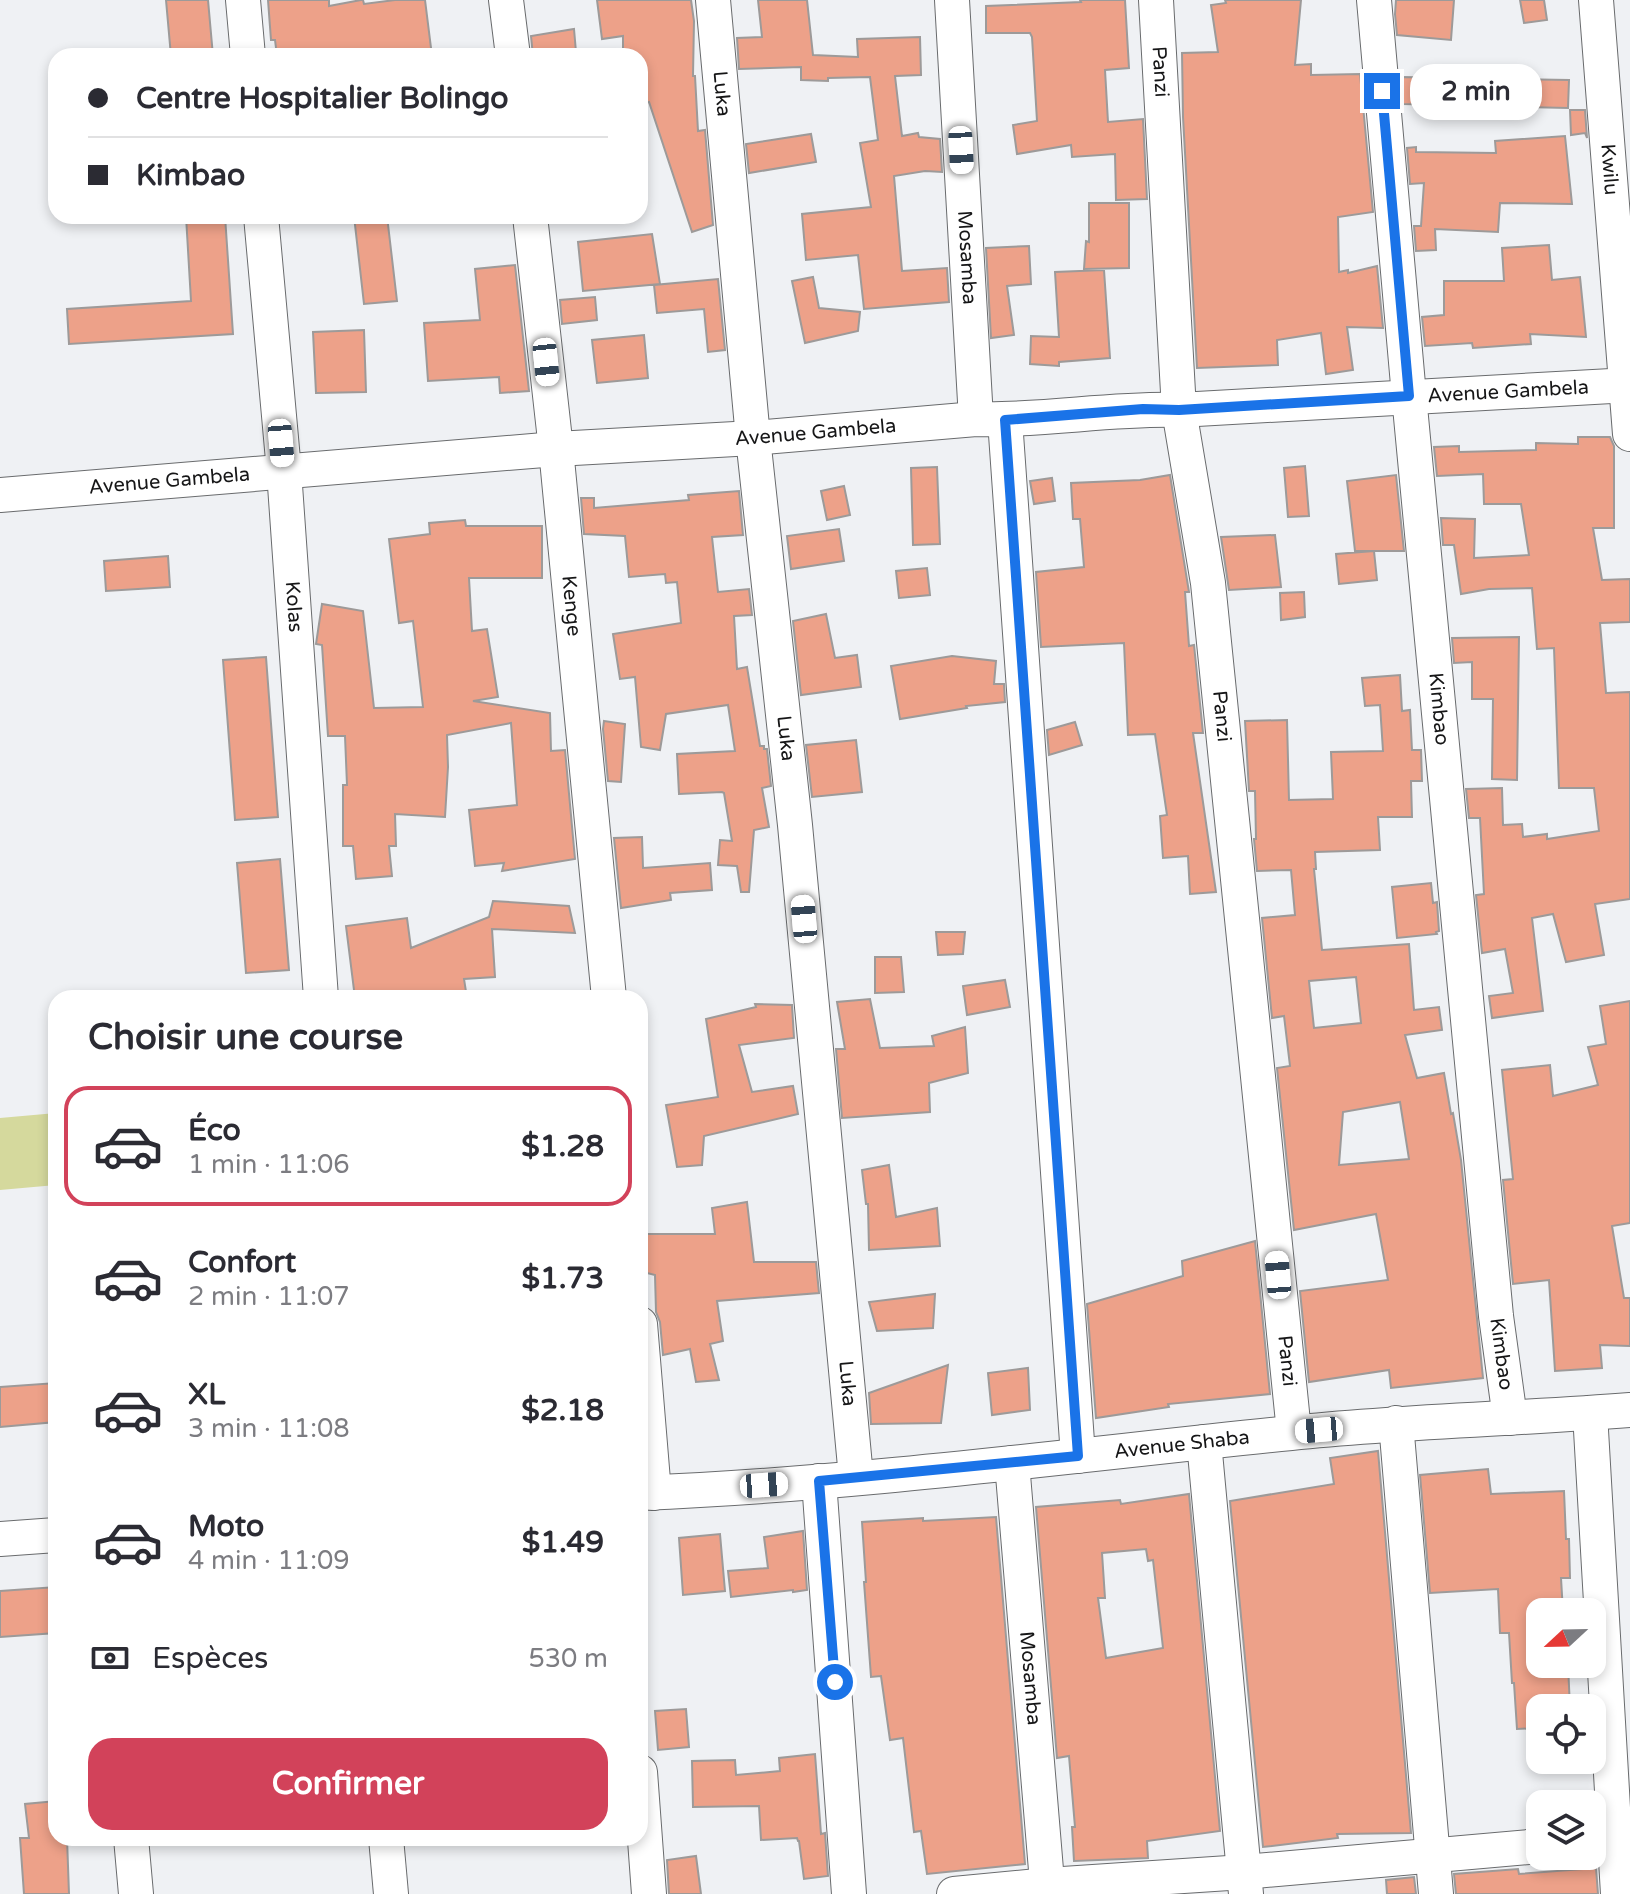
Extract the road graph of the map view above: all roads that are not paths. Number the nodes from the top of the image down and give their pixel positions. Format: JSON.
{"nodes":[{"id":1,"x":243,"y":0,"type":"edge"},
{"id":2,"x":506,"y":0,"type":"edge"},
{"id":3,"x":713,"y":0,"type":"edge"},
{"id":4,"x":952,"y":0,"type":"edge"},
{"id":5,"x":1156,"y":0,"type":"edge"},
{"id":6,"x":1374,"y":0,"type":"edge"},
{"id":7,"x":1596,"y":0,"type":"edge"},
{"id":8,"x":247,"y":48,"type":"edge"},
{"id":9,"x":512,"y":48,"type":"edge"},
{"id":10,"x":262,"y":224,"type":"edge"},
{"id":11,"x":531,"y":224,"type":"edge"},
{"id":12,"x":1628,"y":385,"type":"edge"},
{"id":13,"x":1409,"y":396,"type":"junction"},
{"id":14,"x":1179,"y":410,"type":"junction"},
{"id":15,"x":991,"y":419,"type":"junction"},
{"id":16,"x":1630,"y":434,"type":"edge"},
{"id":17,"x":753,"y":438,"type":"junction"},
{"id":18,"x":556,"y":449,"type":"junction"},
{"id":19,"x":284,"y":471,"type":"junction"},
{"id":20,"x":0,"y":495,"type":"edge"},
{"id":21,"x":320,"y":990,"type":"edge"},
{"id":22,"x":608,"y":990,"type":"edge"},
{"id":23,"x":1630,"y":1410,"type":"edge"},
{"id":24,"x":1590,"y":1413,"type":"junction"},
{"id":25,"x":1510,"y":1418,"type":"junction"},
{"id":26,"x":1396,"y":1423,"type":"junction"},
{"id":27,"x":1294,"y":1432,"type":"junction"},
{"id":28,"x":1204,"y":1442,"type":"junction"},
{"id":29,"x":1078,"y":1456,"type":"junction"},
{"id":30,"x":1012,"y":1463,"type":"junction"},
{"id":31,"x":856,"y":1477,"type":"junction"},
{"id":32,"x":819,"y":1481,"type":"junction"},
{"id":33,"x":648,"y":1493,"type":"edge"},
{"id":34,"x":48,"y":1536,"type":"edge"},
{"id":35,"x":0,"y":1539,"type":"edge"},
{"id":36,"x":1612,"y":1840,"type":"edge"},
{"id":37,"x":132,"y":1846,"type":"edge"},
{"id":38,"x":387,"y":1846,"type":"edge"},
{"id":39,"x":645,"y":1846,"type":"edge"},
{"id":40,"x":1526,"y":1847,"type":"edge"},
{"id":41,"x":1433,"y":1854,"type":"junction"},
{"id":42,"x":1245,"y":1883,"type":"edge"},
{"id":43,"x":1048,"y":1890,"type":"edge"},
{"id":44,"x":136,"y":1894,"type":"edge"},
{"id":45,"x":391,"y":1894,"type":"edge"},
{"id":46,"x":649,"y":1894,"type":"edge"},
{"id":47,"x":849,"y":1894,"type":"edge"},
{"id":48,"x":954,"y":1894,"type":"edge"},
{"id":49,"x":1436,"y":1894,"type":"edge"},
{"id":50,"x":1618,"y":1894,"type":"edge"}],
"edges":[{"from":1,"to":8,"type":"street"},
{"from":2,"to":9,"type":"street"},
{"from":3,"to":17,"type":"street","name":"Luka"},
{"from":4,"to":15,"type":"street","name":"Mosamba"},
{"from":5,"to":14,"type":"street","name":"Panzi"},
{"from":6,"to":13,"type":"street","name":"Kimbao"},
{"from":7,"to":12,"type":"street","name":"Kwilu"},
{"from":10,"to":19,"type":"street","name":"Kolas"},
{"from":11,"to":18,"type":"street","name":"Kenge"},
{"from":12,"to":13,"type":"street","name":"Avenue Gambela"},
{"from":12,"to":16,"type":"street","name":"Kwilu"},
{"from":13,"to":14,"type":"street","name":"Avenue Gambela"},
{"from":13,"to":25,"type":"street","name":"Kimbao"},
{"from":14,"to":15,"type":"street","name":"Avenue Gambela"},
{"from":14,"to":27,"type":"street","name":"Panzi"},
{"from":15,"to":17,"type":"street","name":"Avenue Gambela"},
{"from":15,"to":29,"type":"street","name":"Mosamba"},
{"from":17,"to":18,"type":"street","name":"Avenue Gambela"},
{"from":17,"to":31,"type":"street","name":"Luka"},
{"from":18,"to":19,"type":"street","name":"Avenue Gambela"},
{"from":18,"to":22,"type":"street","name":"Kenge"},
{"from":19,"to":20,"type":"street","name":"Avenue Gambela"},
{"from":19,"to":21,"type":"street","name":"Kolas"},
{"from":23,"to":24,"type":"street","name":"Avenue Shaba"},
{"from":24,"to":25,"type":"street","name":"Avenue Shaba"},
{"from":24,"to":36,"type":"street"},
{"from":25,"to":26,"type":"street","name":"Avenue Shaba"},
{"from":26,"to":27,"type":"street","name":"Avenue Shaba"},
{"from":26,"to":41,"type":"street"},
{"from":27,"to":28,"type":"street","name":"Avenue Shaba"},
{"from":28,"to":29,"type":"street","name":"Avenue Shaba"},
{"from":28,"to":42,"type":"street"},
{"from":29,"to":30,"type":"street","name":"Avenue Shaba"},
{"from":30,"to":31,"type":"street","name":"Avenue Shaba"},
{"from":30,"to":43,"type":"street","name":"Mosamba"},
{"from":31,"to":32,"type":"street","name":"Avenue Shaba"},
{"from":32,"to":33,"type":"street","name":"Avenue Shaba"},
{"from":32,"to":47,"type":"street"},
{"from":34,"to":35,"type":"street"},
{"from":36,"to":50,"type":"street"},
{"from":37,"to":44,"type":"street"},
{"from":38,"to":45,"type":"street"},
{"from":39,"to":46,"type":"street"},
{"from":40,"to":41,"type":"street"},
{"from":41,"to":42,"type":"street"},
{"from":41,"to":49,"type":"street"},
{"from":42,"to":43,"type":"street"},
{"from":43,"to":48,"type":"street"}]}
